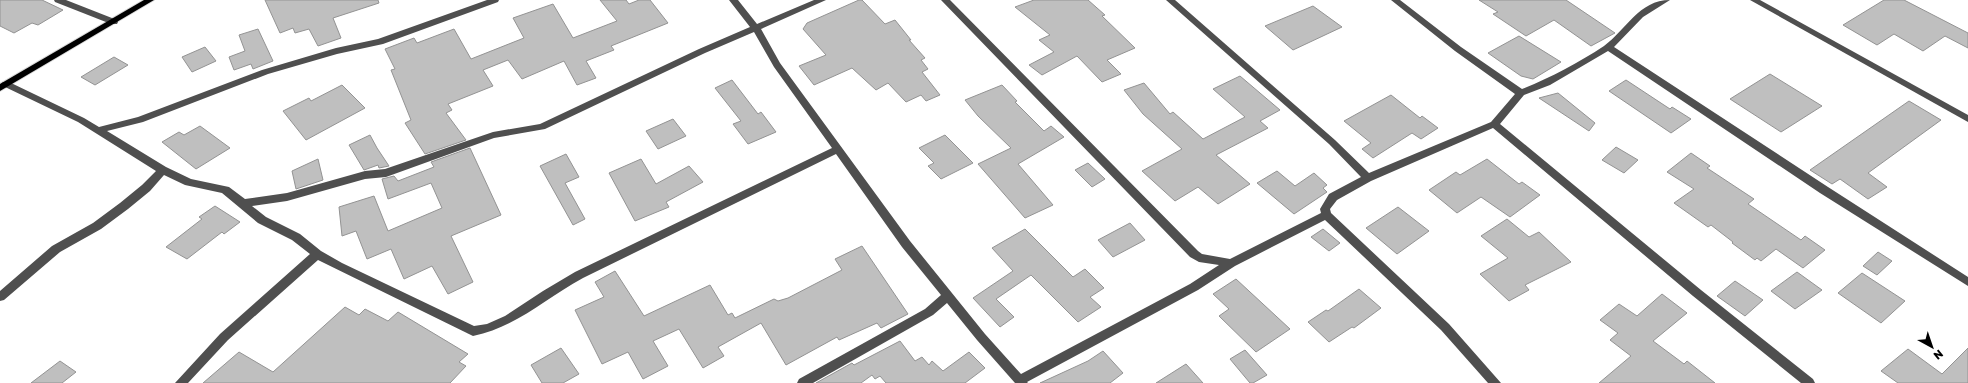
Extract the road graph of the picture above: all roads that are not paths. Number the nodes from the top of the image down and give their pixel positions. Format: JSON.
{"nodes":[{"id":1,"x":58,"y":0,"type":"edge"},
{"id":2,"x":150,"y":0,"type":"edge"},
{"id":3,"x":495,"y":0,"type":"edge"},
{"id":4,"x":732,"y":0,"type":"edge"},
{"id":5,"x":822,"y":0,"type":"edge"},
{"id":6,"x":944,"y":0,"type":"edge"},
{"id":7,"x":1170,"y":0,"type":"edge"},
{"id":8,"x":1395,"y":0,"type":"edge"},
{"id":9,"x":1666,"y":0,"type":"edge"},
{"id":10,"x":1754,"y":0,"type":"edge"},
{"id":11,"x":114,"y":22,"type":"junction"},
{"id":12,"x":756,"y":29,"type":"junction"},
{"id":13,"x":1608,"y":47,"type":"junction"},
{"id":14,"x":3,"y":86,"type":"edge"},
{"id":15,"x":1521,"y":93,"type":"junction"},
{"id":16,"x":1968,"y":119,"type":"edge"},
{"id":17,"x":1494,"y":124,"type":"junction"},
{"id":18,"x":99,"y":130,"type":"junction"},
{"id":19,"x":838,"y":149,"type":"junction"},
{"id":20,"x":163,"y":170,"type":"junction"},
{"id":21,"x":1368,"y":178,"type":"junction"},
{"id":22,"x":243,"y":203,"type":"junction"},
{"id":23,"x":1326,"y":215,"type":"junction"},
{"id":24,"x":317,"y":254,"type":"junction"},
{"id":25,"x":1231,"y":263,"type":"junction"},
{"id":26,"x":1968,"y":282,"type":"edge"},
{"id":27,"x":0,"y":297,"type":"edge"},
{"id":28,"x":947,"y":297,"type":"junction"},
{"id":29,"x":1021,"y":381,"type":"edge"},
{"id":30,"x":180,"y":383,"type":"edge"},
{"id":31,"x":803,"y":383,"type":"edge"},
{"id":32,"x":1493,"y":383,"type":"edge"},
{"id":33,"x":1809,"y":383,"type":"edge"}],
"edges":[{"from":1,"to":11,"type":"street"},
{"from":2,"to":11,"type":"main road"},
{"from":3,"to":18,"type":"street"},
{"from":4,"to":12,"type":"street"},
{"from":5,"to":12,"type":"street"},
{"from":6,"to":25,"type":"street"},
{"from":7,"to":21,"type":"street"},
{"from":8,"to":15,"type":"street"},
{"from":9,"to":13,"type":"street"},
{"from":10,"to":16,"type":"street"},
{"from":11,"to":14,"type":"main road"},
{"from":12,"to":19,"type":"street"},
{"from":12,"to":22,"type":"street"},
{"from":13,"to":15,"type":"street"},
{"from":13,"to":26,"type":"street"},
{"from":14,"to":18,"type":"street"},
{"from":15,"to":17,"type":"street"},
{"from":17,"to":21,"type":"street"},
{"from":17,"to":33,"type":"street"},
{"from":18,"to":20,"type":"street"},
{"from":19,"to":24,"type":"street"},
{"from":19,"to":28,"type":"street"},
{"from":20,"to":22,"type":"street"},
{"from":20,"to":27,"type":"street"},
{"from":21,"to":23,"type":"street"},
{"from":22,"to":24,"type":"street"},
{"from":23,"to":25,"type":"street"},
{"from":23,"to":32,"type":"street"},
{"from":24,"to":30,"type":"street"},
{"from":25,"to":29,"type":"street"},
{"from":28,"to":29,"type":"street"},
{"from":28,"to":31,"type":"street"}]}
